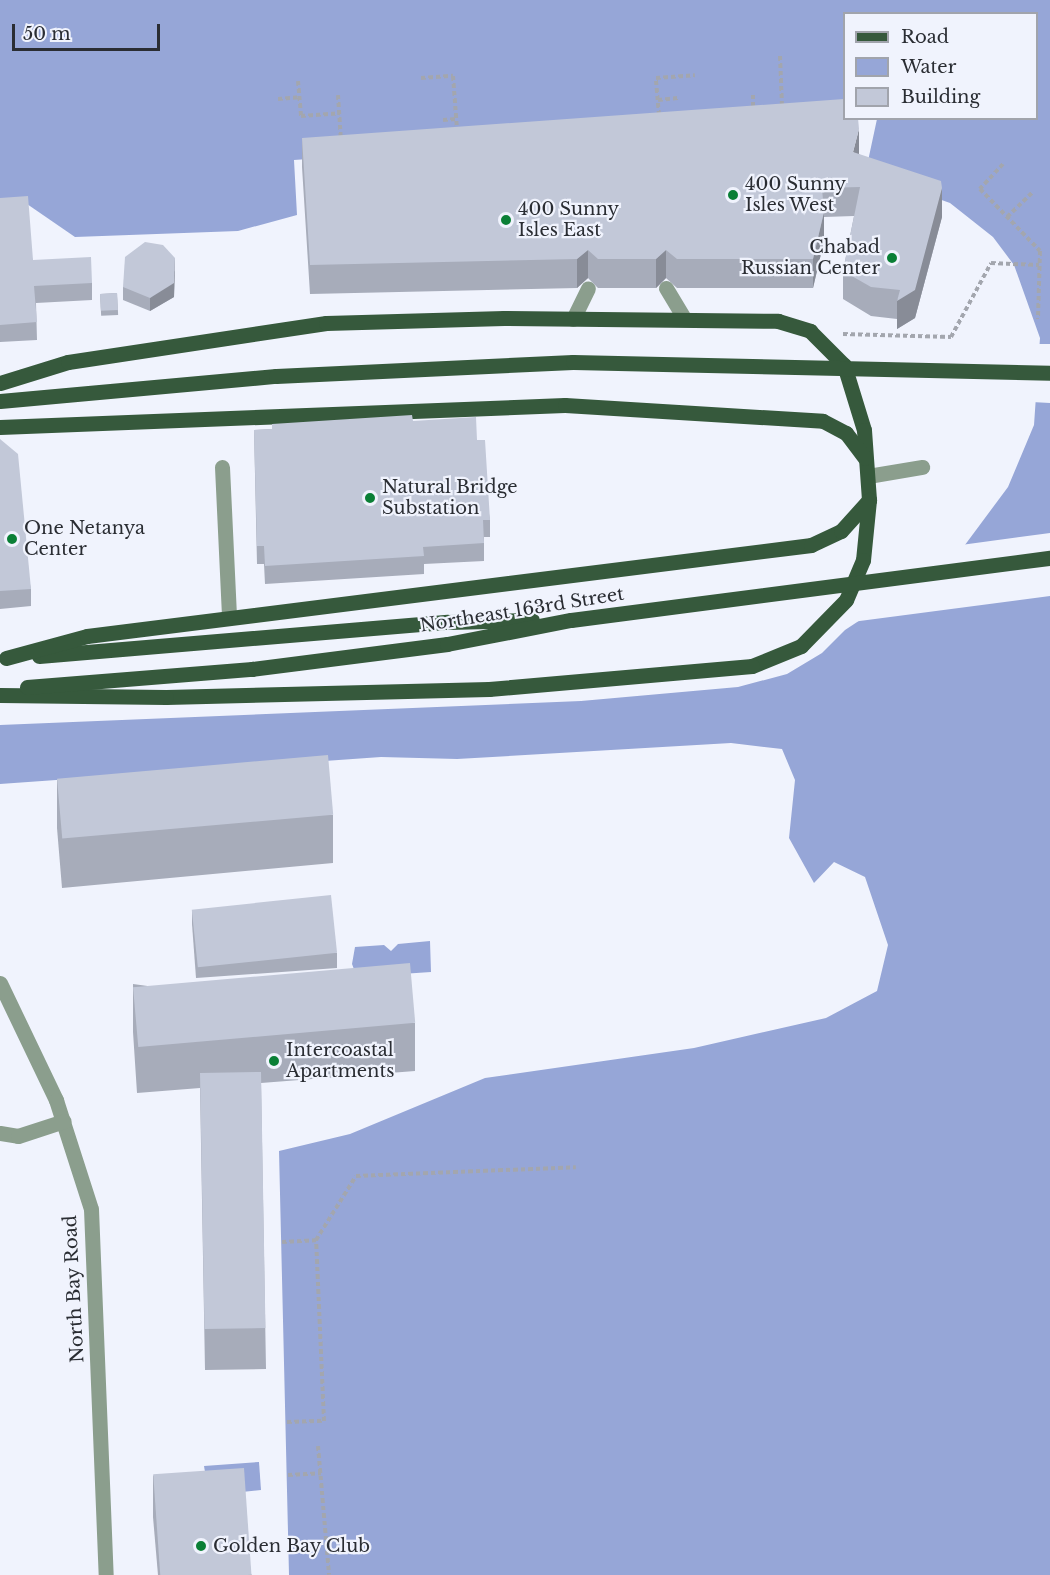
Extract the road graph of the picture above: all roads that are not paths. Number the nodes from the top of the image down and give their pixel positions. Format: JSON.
{"nodes":[{"id":1,"x":588,"y":288,"type":"dead end"},
{"id":2,"x":666,"y":288,"type":"dead end"},
{"id":3,"x":684,"y":318,"type":"junction"},
{"id":4,"x":573,"y":319,"type":"junction"},
{"id":5,"x":1050,"y":373,"type":"edge"},
{"id":6,"x":0,"y":383,"type":"edge"},
{"id":7,"x":0,"y":401,"type":"edge"},
{"id":8,"x":0,"y":427,"type":"edge"},
{"id":9,"x":222,"y":467,"type":"dead end"},
{"id":10,"x":922,"y":467,"type":"dead end"},
{"id":11,"x":868,"y":469,"type":"junction"},
{"id":12,"x":868,"y":500,"type":"junction"},
{"id":13,"x":1050,"y":558,"type":"edge"},
{"id":14,"x":229,"y":618,"type":"junction"},
{"id":15,"x":571,"y":620,"type":"junction"},
{"id":16,"x":3,"y":658,"type":"edge"},
{"id":17,"x":0,"y":689,"type":"edge"},
{"id":18,"x":0,"y":695,"type":"edge"},
{"id":19,"x":0,"y":983,"type":"edge"},
{"id":20,"x":64,"y":1121,"type":"junction"},
{"id":21,"x":0,"y":1132,"type":"edge"},
{"id":22,"x":106,"y":1575,"type":"edge"}],
"edges":[{"from":1,"to":4,"type":"street"},
{"from":2,"to":3,"type":"street"},
{"from":3,"to":4,"type":"main road"},
{"from":3,"to":11,"type":"main road"},
{"from":4,"to":6,"type":"main road"},
{"from":5,"to":7,"type":"main road"},
{"from":8,"to":11,"type":"main road"},
{"from":9,"to":14,"type":"street"},
{"from":10,"to":11,"type":"street"},
{"from":11,"to":12,"type":"main road"},
{"from":12,"to":14,"type":"main road"},
{"from":12,"to":18,"type":"main road"},
{"from":13,"to":15,"type":"main road","name":"Northeast 163rd Street"},
{"from":14,"to":16,"type":"main road"},
{"from":15,"to":16,"type":"main road"},
{"from":15,"to":17,"type":"main road","name":"Northeast 163rd Street"},
{"from":19,"to":20,"type":"street","name":"North Bay Road"},
{"from":20,"to":21,"type":"street"},
{"from":20,"to":22,"type":"street","name":"North Bay Road"}]}
